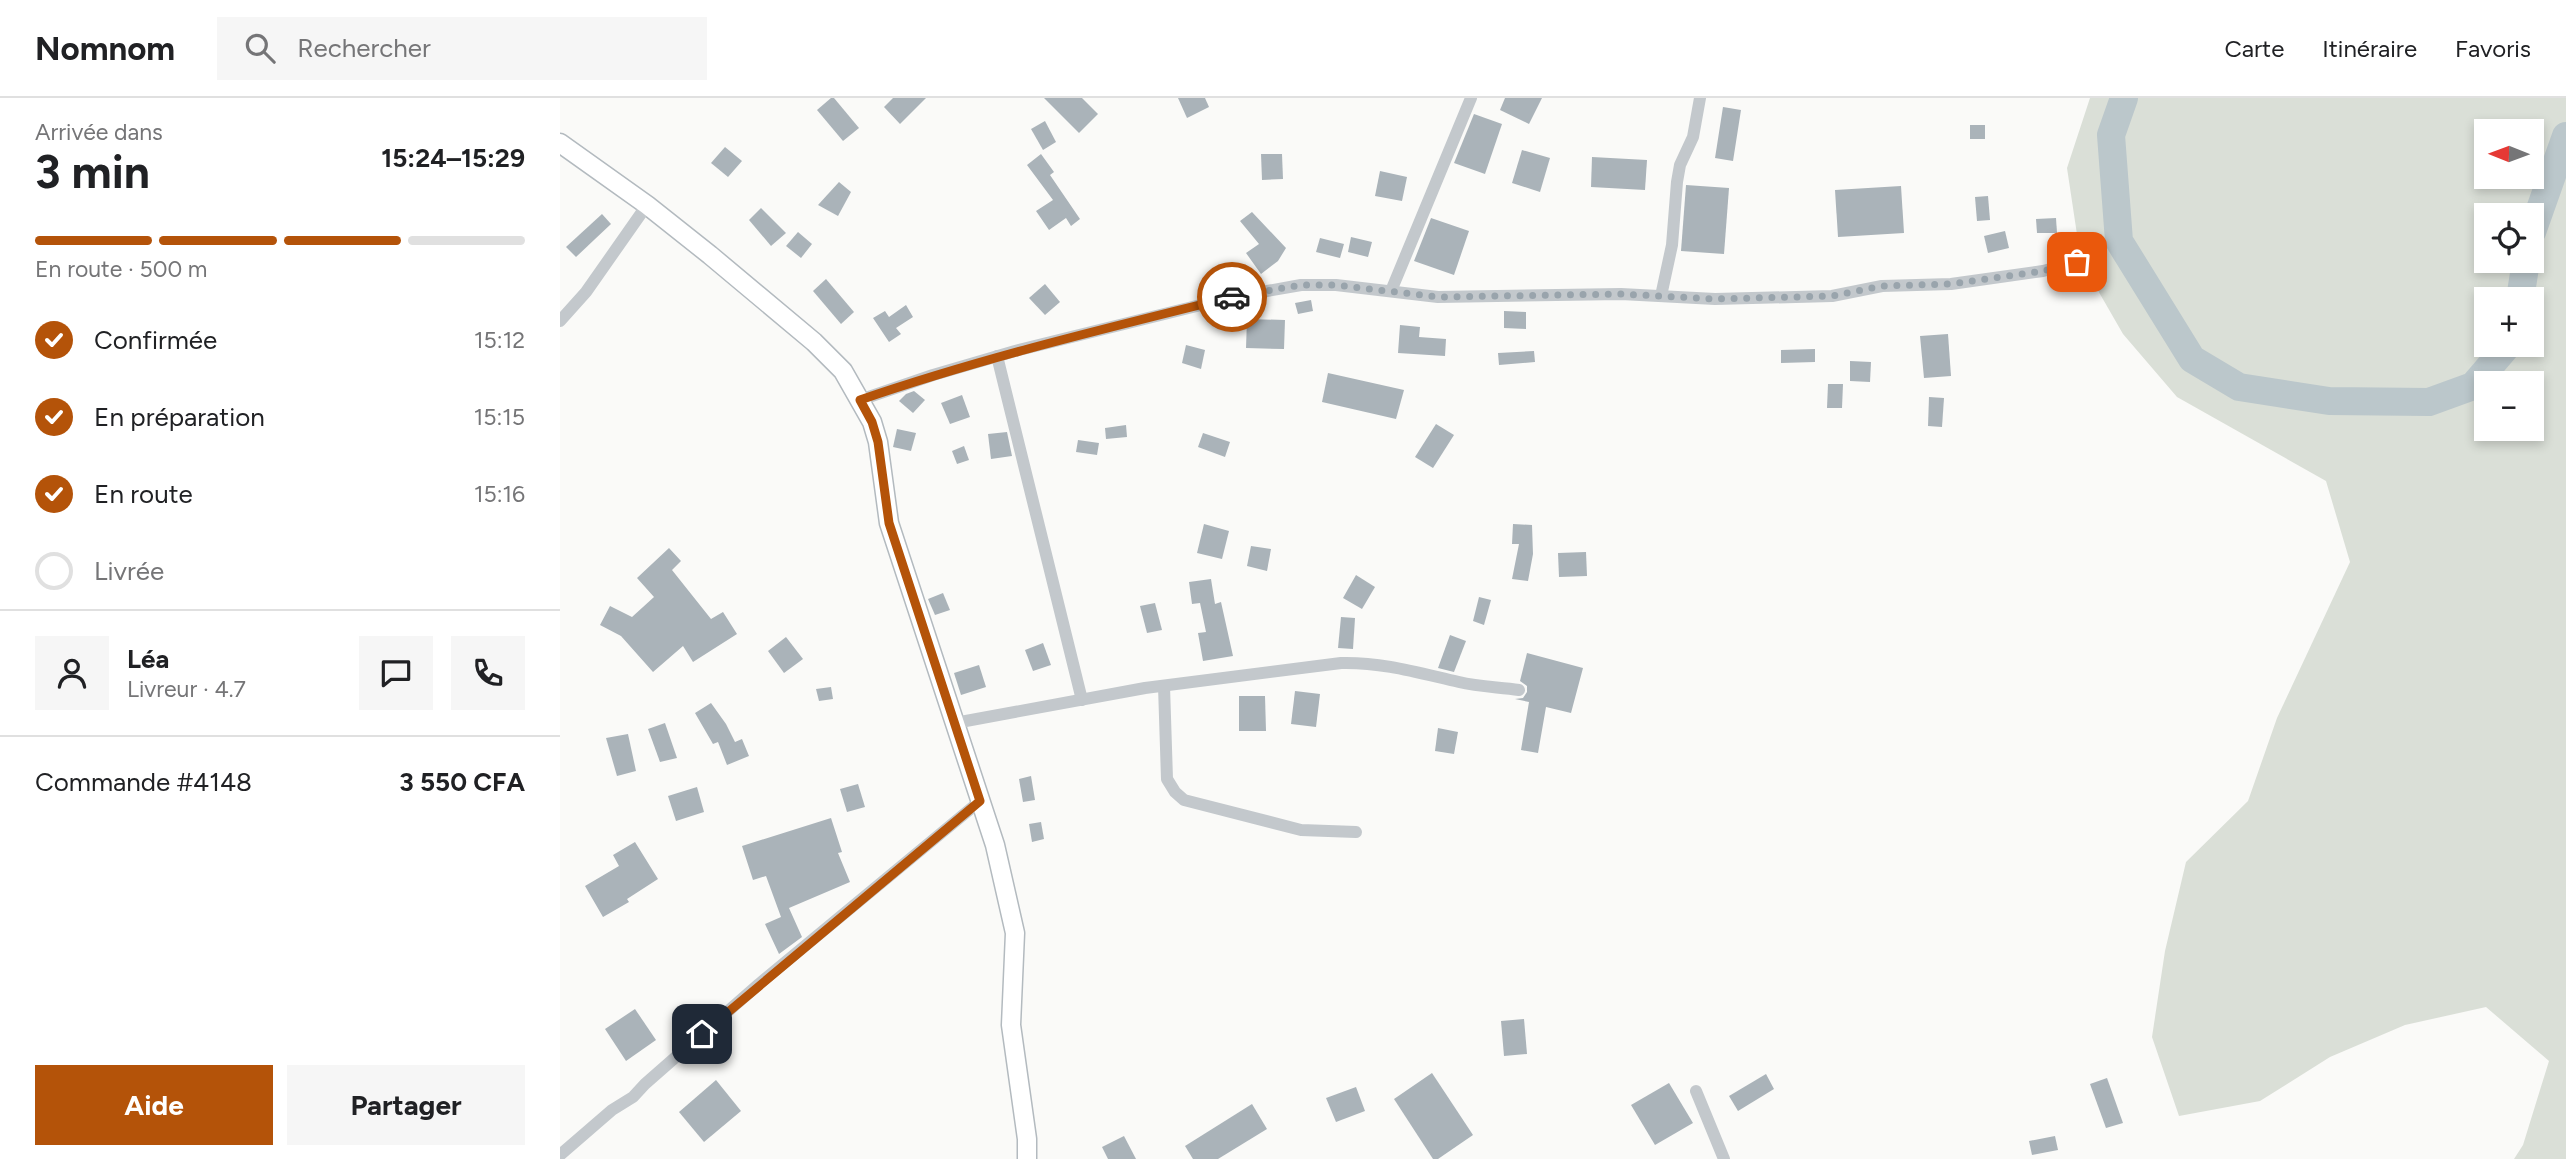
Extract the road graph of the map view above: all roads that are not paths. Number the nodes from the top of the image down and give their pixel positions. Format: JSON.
{"nodes":[{"id":1,"x":1471,"y":98,"type":"edge"},
{"id":2,"x":1700,"y":98,"type":"edge"},
{"id":3,"x":560,"y":143,"type":"edge"},
{"id":4,"x":647,"y":205,"type":"junction"},
{"id":5,"x":2077,"y":262,"type":"dead end"},
{"id":6,"x":1391,"y":291,"type":"junction"},
{"id":7,"x":1661,"y":296,"type":"junction"},
{"id":8,"x":560,"y":321,"type":"edge"},
{"id":9,"x":997,"y":356,"type":"junction"},
{"id":10,"x":860,"y":400,"type":"junction"},
{"id":11,"x":1164,"y":686,"type":"junction"},
{"id":12,"x":1519,"y":690,"type":"dead end"},
{"id":13,"x":1082,"y":700,"type":"junction"},
{"id":14,"x":955,"y":723,"type":"junction"},
{"id":15,"x":980,"y":801,"type":"junction"},
{"id":16,"x":1356,"y":832,"type":"dead end"},
{"id":17,"x":1696,"y":1091,"type":"dead end"},
{"id":18,"x":560,"y":1155,"type":"edge"},
{"id":19,"x":1027,"y":1159,"type":"edge"},
{"id":20,"x":1724,"y":1159,"type":"edge"}],
"edges":[{"from":1,"to":6,"type":"street"},
{"from":2,"to":7,"type":"street"},
{"from":3,"to":4,"type":"main road"},
{"from":4,"to":8,"type":"street"},
{"from":4,"to":10,"type":"main road"},
{"from":5,"to":7,"type":"street"},
{"from":6,"to":7,"type":"street"},
{"from":6,"to":9,"type":"street"},
{"from":9,"to":10,"type":"street"},
{"from":9,"to":13,"type":"street"},
{"from":10,"to":14,"type":"main road"},
{"from":11,"to":12,"type":"street"},
{"from":11,"to":13,"type":"street"},
{"from":11,"to":16,"type":"street"},
{"from":13,"to":14,"type":"street"},
{"from":14,"to":15,"type":"main road"},
{"from":15,"to":18,"type":"street"},
{"from":15,"to":19,"type":"main road"},
{"from":17,"to":20,"type":"street"}]}
